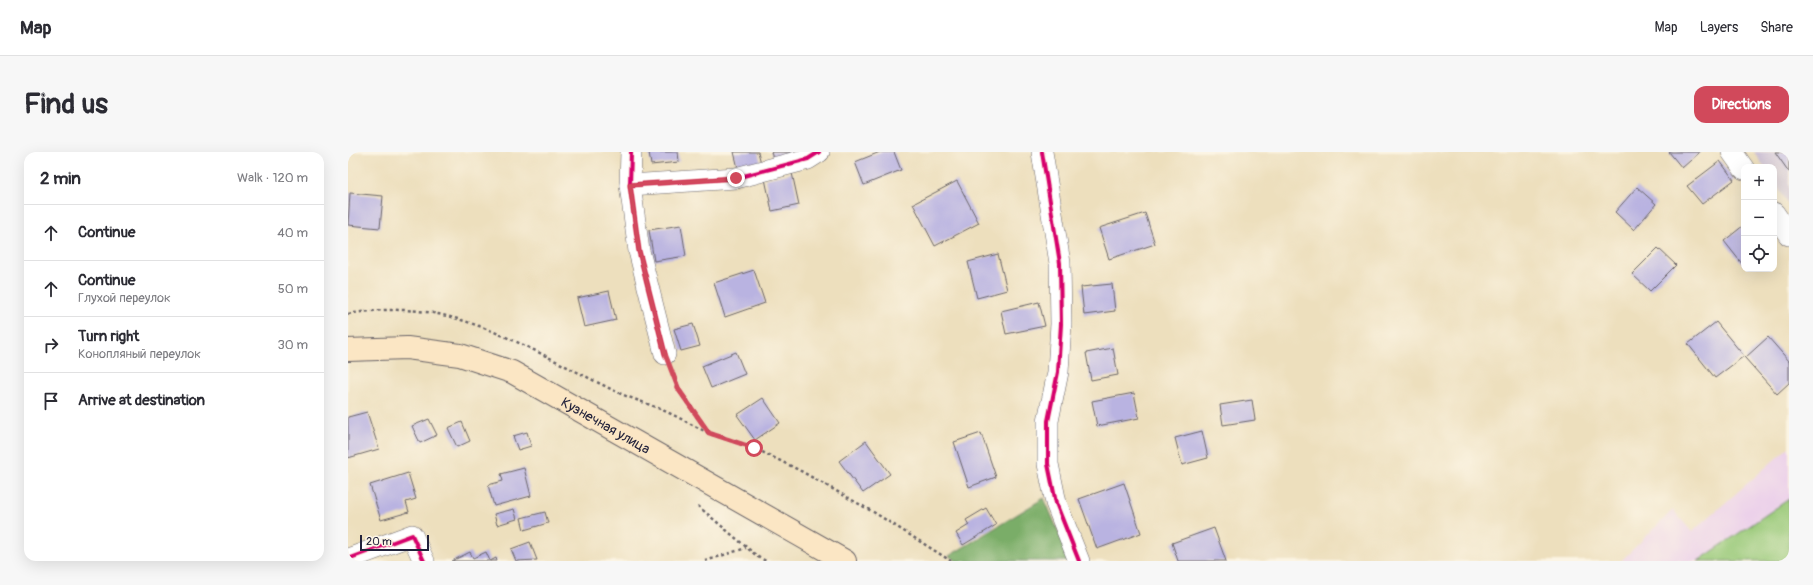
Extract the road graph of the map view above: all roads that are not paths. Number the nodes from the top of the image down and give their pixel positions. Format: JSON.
{"nodes":[{"id":1,"x":631,"y":152,"type":"edge"},
{"id":2,"x":819,"y":152,"type":"edge"},
{"id":3,"x":1042,"y":152,"type":"edge"},
{"id":4,"x":1732,"y":152,"type":"edge"},
{"id":5,"x":1741,"y":165,"type":"edge"},
{"id":6,"x":630,"y":185,"type":"junction"},
{"id":7,"x":1777,"y":217,"type":"edge"},
{"id":8,"x":1789,"y":235,"type":"edge"},
{"id":9,"x":348,"y":350,"type":"edge"},
{"id":10,"x":665,"y":354,"type":"road end"},
{"id":11,"x":348,"y":559,"type":"edge"},
{"id":12,"x":424,"y":561,"type":"edge"},
{"id":13,"x":845,"y":561,"type":"edge"},
{"id":14,"x":1079,"y":561,"type":"edge"}],
"edges":[{"from":1,"to":6,"type":"street"},
{"from":2,"to":6,"type":"street"},
{"from":3,"to":14,"type":"street"},
{"from":4,"to":5,"type":"street"},
{"from":6,"to":10,"type":"street"},
{"from":7,"to":8,"type":"street"},
{"from":9,"to":13,"type":"main road","name":"Кузнечная улица"},
{"from":11,"to":12,"type":"street"}]}
